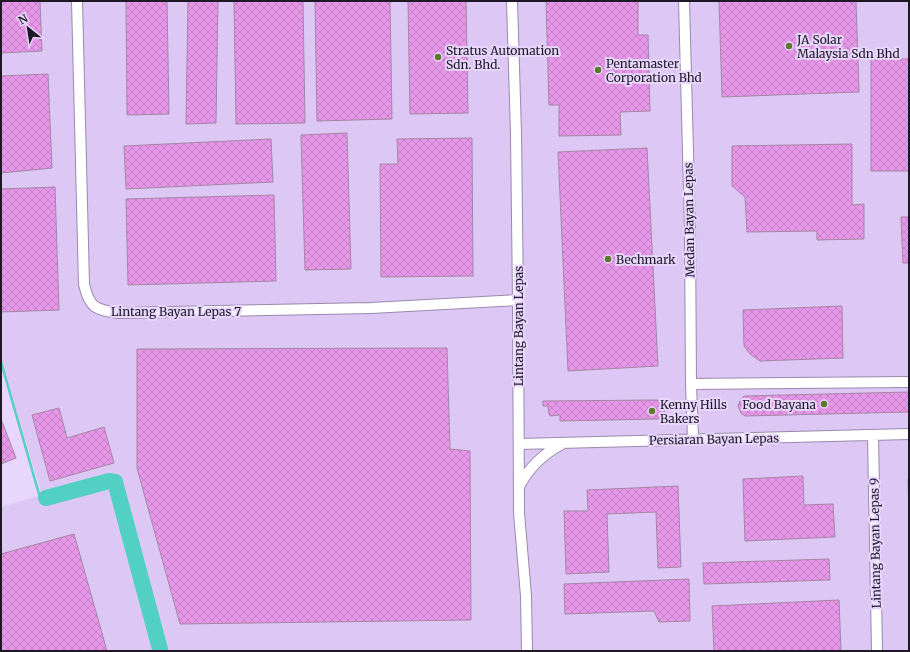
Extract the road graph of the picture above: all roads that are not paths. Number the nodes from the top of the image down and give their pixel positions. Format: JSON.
{"nodes":[{"id":1,"x":77,"y":1,"type":"edge"},
{"id":2,"x":512,"y":1,"type":"edge"},
{"id":3,"x":684,"y":1,"type":"edge"},
{"id":4,"x":518,"y":300,"type":"junction"},
{"id":5,"x":909,"y":382,"type":"edge"},
{"id":6,"x":691,"y":384,"type":"junction"},
{"id":7,"x":909,"y":434,"type":"edge"},
{"id":8,"x":873,"y":435,"type":"junction"},
{"id":9,"x":693,"y":439,"type":"junction"},
{"id":10,"x":563,"y":443,"type":"junction"},
{"id":11,"x":519,"y":444,"type":"junction"},
{"id":12,"x":518,"y":487,"type":"junction"},
{"id":13,"x":527,"y":651,"type":"edge"},
{"id":14,"x":877,"y":651,"type":"edge"}],
"edges":[{"from":1,"to":4,"type":"street","name":"Lintang Bayan Lepas 7"},
{"from":2,"to":4,"type":"street","name":"Lintang Bayan Lepas"},
{"from":3,"to":6,"type":"street","name":"Medan Bayan Lepas"},
{"from":4,"to":11,"type":"street","name":"Lintang Bayan Lepas"},
{"from":5,"to":6,"type":"street"},
{"from":6,"to":9,"type":"street","name":"Medan Bayan Lepas"},
{"from":7,"to":8,"type":"street","name":"Persiaran Bayan Lepas"},
{"from":8,"to":9,"type":"street","name":"Persiaran Bayan Lepas"},
{"from":8,"to":14,"type":"street","name":"Lintang Bayan Lepas 9"},
{"from":9,"to":10,"type":"street","name":"Persiaran Bayan Lepas"},
{"from":10,"to":11,"type":"street","name":"Persiaran Bayan Lepas"},
{"from":10,"to":12,"type":"street"},
{"from":11,"to":12,"type":"street","name":"Lintang Bayan Lepas"},
{"from":12,"to":13,"type":"street","name":"Lintang Bayan Lepas"}]}
